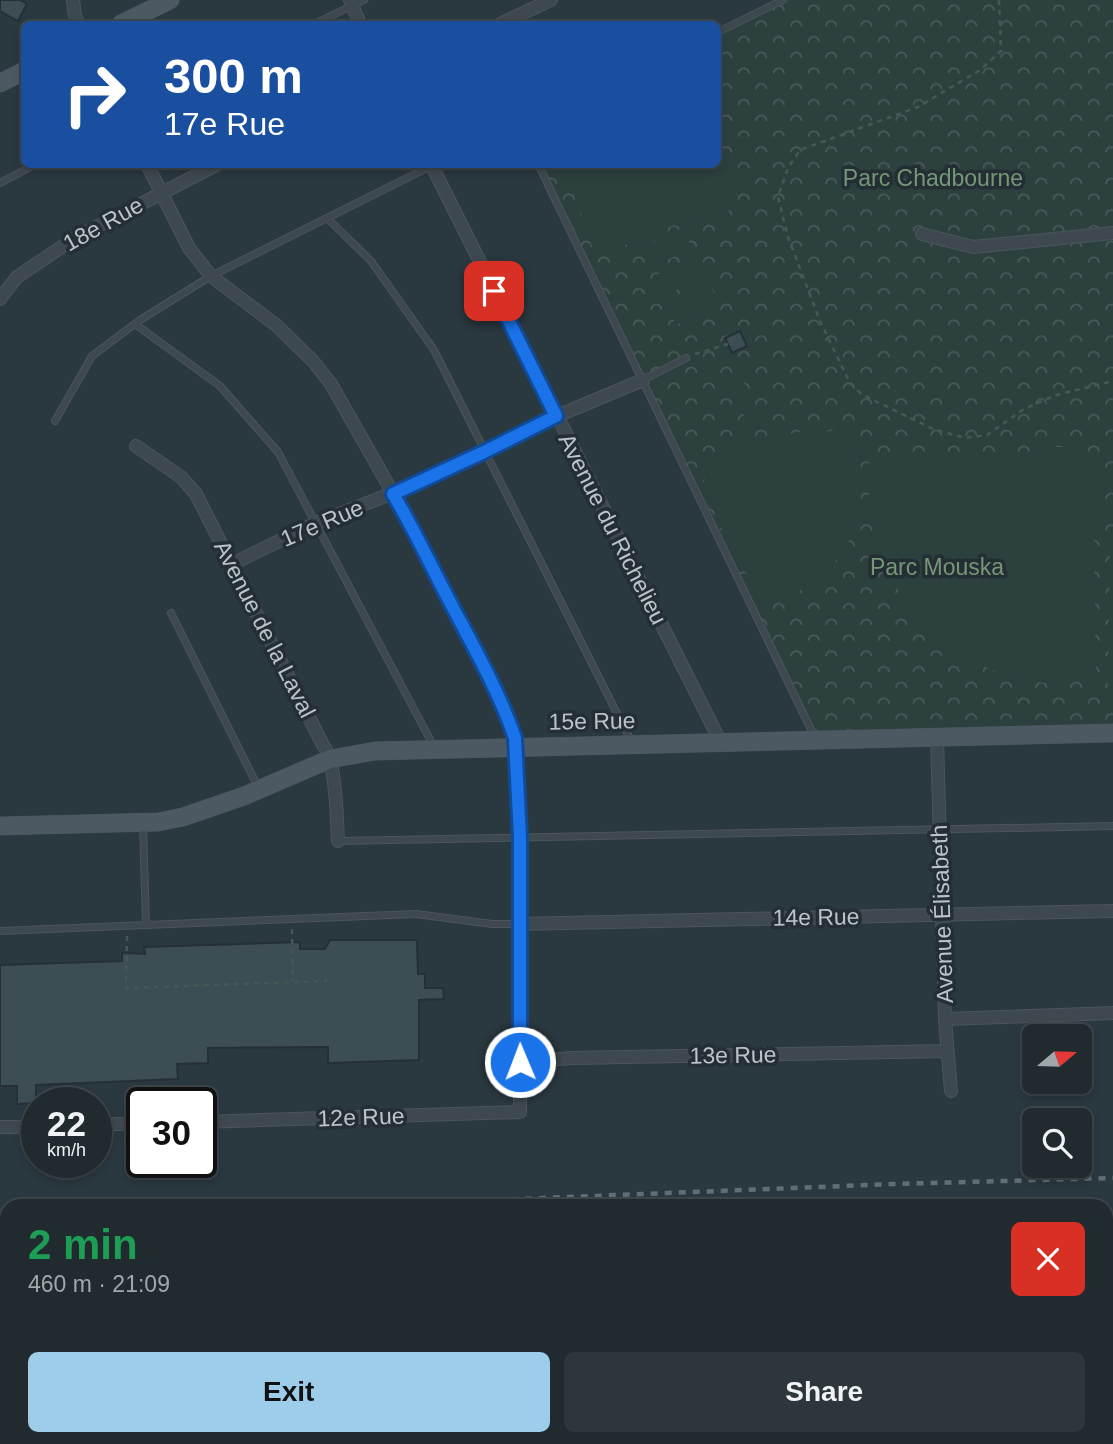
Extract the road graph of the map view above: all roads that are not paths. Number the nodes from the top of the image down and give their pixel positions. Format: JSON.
{"nodes":[{"id":1,"x":73,"y":0,"type":"edge"},
{"id":2,"x":170,"y":0,"type":"edge"},
{"id":3,"x":364,"y":0,"type":"edge"},
{"id":4,"x":551,"y":0,"type":"edge"},
{"id":5,"x":783,"y":0,"type":"edge"},
{"id":6,"x":350,"y":3,"type":"edge"},
{"id":7,"x":78,"y":21,"type":"edge"},
{"id":8,"x":127,"y":21,"type":"edge"},
{"id":9,"x":319,"y":21,"type":"edge"},
{"id":10,"x":359,"y":21,"type":"edge"},
{"id":11,"x":506,"y":21,"type":"edge"},
{"id":12,"x":721,"y":31,"type":"edge"},
{"id":13,"x":21,"y":72,"type":"edge"},
{"id":14,"x":0,"y":83,"type":"edge"},
{"id":15,"x":28,"y":168,"type":"edge"},
{"id":16,"x":149,"y":168,"type":"edge"},
{"id":17,"x":210,"y":168,"type":"edge"},
{"id":18,"x":427,"y":168,"type":"edge"},
{"id":19,"x":434,"y":168,"type":"edge"},
{"id":20,"x":540,"y":168,"type":"edge"},
{"id":21,"x":0,"y":183,"type":"edge"},
{"id":22,"x":160,"y":193,"type":"junction"},
{"id":23,"x":327,"y":218,"type":"junction"},
{"id":24,"x":1113,"y":233,"type":"edge"},
{"id":25,"x":922,"y":234,"type":"dead end"},
{"id":26,"x":211,"y":276,"type":"junction"},
{"id":27,"x":0,"y":299,"type":"edge"},
{"id":28,"x":135,"y":324,"type":"junction"},
{"id":29,"x":686,"y":358,"type":"dead end"},
{"id":30,"x":643,"y":380,"type":"junction"},
{"id":31,"x":556,"y":416,"type":"junction"},
{"id":32,"x":55,"y":421,"type":"dead end"},
{"id":33,"x":136,"y":446,"type":"dead end"},
{"id":34,"x":484,"y":452,"type":"junction"},
{"id":35,"x":393,"y":494,"type":"junction"},
{"id":36,"x":316,"y":523,"type":"junction"},
{"id":37,"x":232,"y":564,"type":"junction"},
{"id":38,"x":171,"y":613,"type":"dead end"},
{"id":39,"x":1113,"y":733,"type":"edge"},
{"id":40,"x":937,"y":737,"type":"junction"},
{"id":41,"x":816,"y":739,"type":"junction"},
{"id":42,"x":721,"y":743,"type":"junction"},
{"id":43,"x":633,"y":745,"type":"junction"},
{"id":44,"x":516,"y":748,"type":"junction"},
{"id":45,"x":435,"y":750,"type":"junction"},
{"id":46,"x":330,"y":759,"type":"junction"},
{"id":47,"x":259,"y":789,"type":"junction"},
{"id":48,"x":143,"y":823,"type":"junction"},
{"id":49,"x":0,"y":826,"type":"edge"},
{"id":50,"x":1113,"y":826,"type":"edge"},
{"id":51,"x":940,"y":830,"type":"junction"},
{"id":52,"x":520,"y":838,"type":"junction"},
{"id":53,"x":338,"y":841,"type":"joint"},
{"id":54,"x":1113,"y":911,"type":"edge"},
{"id":55,"x":942,"y":914,"type":"junction"},
{"id":56,"x":518,"y":924,"type":"junction"},
{"id":57,"x":146,"y":925,"type":"junction"},
{"id":58,"x":0,"y":931,"type":"edge"},
{"id":59,"x":1113,"y":1013,"type":"edge"},
{"id":60,"x":945,"y":1019,"type":"junction"},
{"id":61,"x":947,"y":1051,"type":"junction"},
{"id":62,"x":520,"y":1062,"type":"junction"},
{"id":63,"x":951,"y":1091,"type":"dead end"},
{"id":64,"x":217,"y":1121,"type":"edge"},
{"id":65,"x":0,"y":1127,"type":"edge"},
{"id":66,"x":21,"y":1127,"type":"edge"}],
"edges":[{"from":1,"to":7,"type":"street"},
{"from":2,"to":8,"type":"street"},
{"from":3,"to":6,"type":"lane"},
{"from":4,"to":11,"type":"street"},
{"from":5,"to":12,"type":"lane"},
{"from":6,"to":9,"type":"lane"},
{"from":6,"to":10,"type":"street"},
{"from":13,"to":14,"type":"street"},
{"from":15,"to":21,"type":"lane"},
{"from":16,"to":22,"type":"street"},
{"from":17,"to":22,"type":"street","name":"18e Rue"},
{"from":18,"to":23,"type":"lane"},
{"from":19,"to":31,"type":"street","name":"Avenue du Richelieu"},
{"from":20,"to":30,"type":"lane"},
{"from":22,"to":26,"type":"street"},
{"from":22,"to":27,"type":"street","name":"18e Rue"},
{"from":23,"to":26,"type":"lane"},
{"from":23,"to":34,"type":"lane"},
{"from":24,"to":25,"type":"street"},
{"from":26,"to":28,"type":"lane"},
{"from":26,"to":35,"type":"street"},
{"from":28,"to":32,"type":"lane"},
{"from":28,"to":36,"type":"lane"},
{"from":29,"to":30,"type":"lane"},
{"from":30,"to":31,"type":"street","name":"17e Rue"},
{"from":30,"to":41,"type":"lane"},
{"from":31,"to":34,"type":"street","name":"17e Rue"},
{"from":31,"to":42,"type":"street","name":"Avenue du Richelieu"},
{"from":33,"to":37,"type":"street","name":"Avenue de la Laval"},
{"from":34,"to":35,"type":"street","name":"17e Rue"},
{"from":34,"to":43,"type":"lane"},
{"from":35,"to":36,"type":"street","name":"17e Rue"},
{"from":35,"to":44,"type":"street"},
{"from":36,"to":37,"type":"street","name":"17e Rue"},
{"from":36,"to":45,"type":"lane"},
{"from":37,"to":46,"type":"street","name":"Avenue de la Laval"},
{"from":38,"to":47,"type":"lane"},
{"from":39,"to":40,"type":"street","name":"15e Rue"},
{"from":40,"to":41,"type":"street","name":"15e Rue"},
{"from":40,"to":51,"type":"street","name":"Avenue Élisabeth"},
{"from":41,"to":42,"type":"street","name":"15e Rue"},
{"from":42,"to":43,"type":"street","name":"15e Rue"},
{"from":43,"to":44,"type":"street","name":"15e Rue"},
{"from":44,"to":45,"type":"street","name":"15e Rue"},
{"from":44,"to":52,"type":"street"},
{"from":45,"to":46,"type":"street","name":"15e Rue"},
{"from":46,"to":47,"type":"street","name":"15e Rue"},
{"from":46,"to":53,"type":"street","name":"Avenue de la Laval"},
{"from":47,"to":48,"type":"street","name":"15e Rue"},
{"from":48,"to":49,"type":"street","name":"15e Rue"},
{"from":48,"to":57,"type":"lane"},
{"from":50,"to":51,"type":"lane"},
{"from":51,"to":52,"type":"lane"},
{"from":51,"to":55,"type":"street","name":"Avenue Élisabeth"},
{"from":52,"to":53,"type":"lane"},
{"from":52,"to":56,"type":"street"},
{"from":54,"to":55,"type":"street","name":"14e Rue"},
{"from":55,"to":56,"type":"street","name":"14e Rue"},
{"from":55,"to":60,"type":"street","name":"Avenue Élisabeth"},
{"from":56,"to":57,"type":"lane"},
{"from":56,"to":62,"type":"street"},
{"from":57,"to":58,"type":"lane"},
{"from":59,"to":60,"type":"street"},
{"from":60,"to":61,"type":"street","name":"Avenue Élisabeth"},
{"from":61,"to":62,"type":"street","name":"13e Rue"},
{"from":61,"to":63,"type":"street","name":"Avenue Élisabeth"},
{"from":62,"to":64,"type":"street","name":"12e Rue"},
{"from":65,"to":66,"type":"street"}]}
